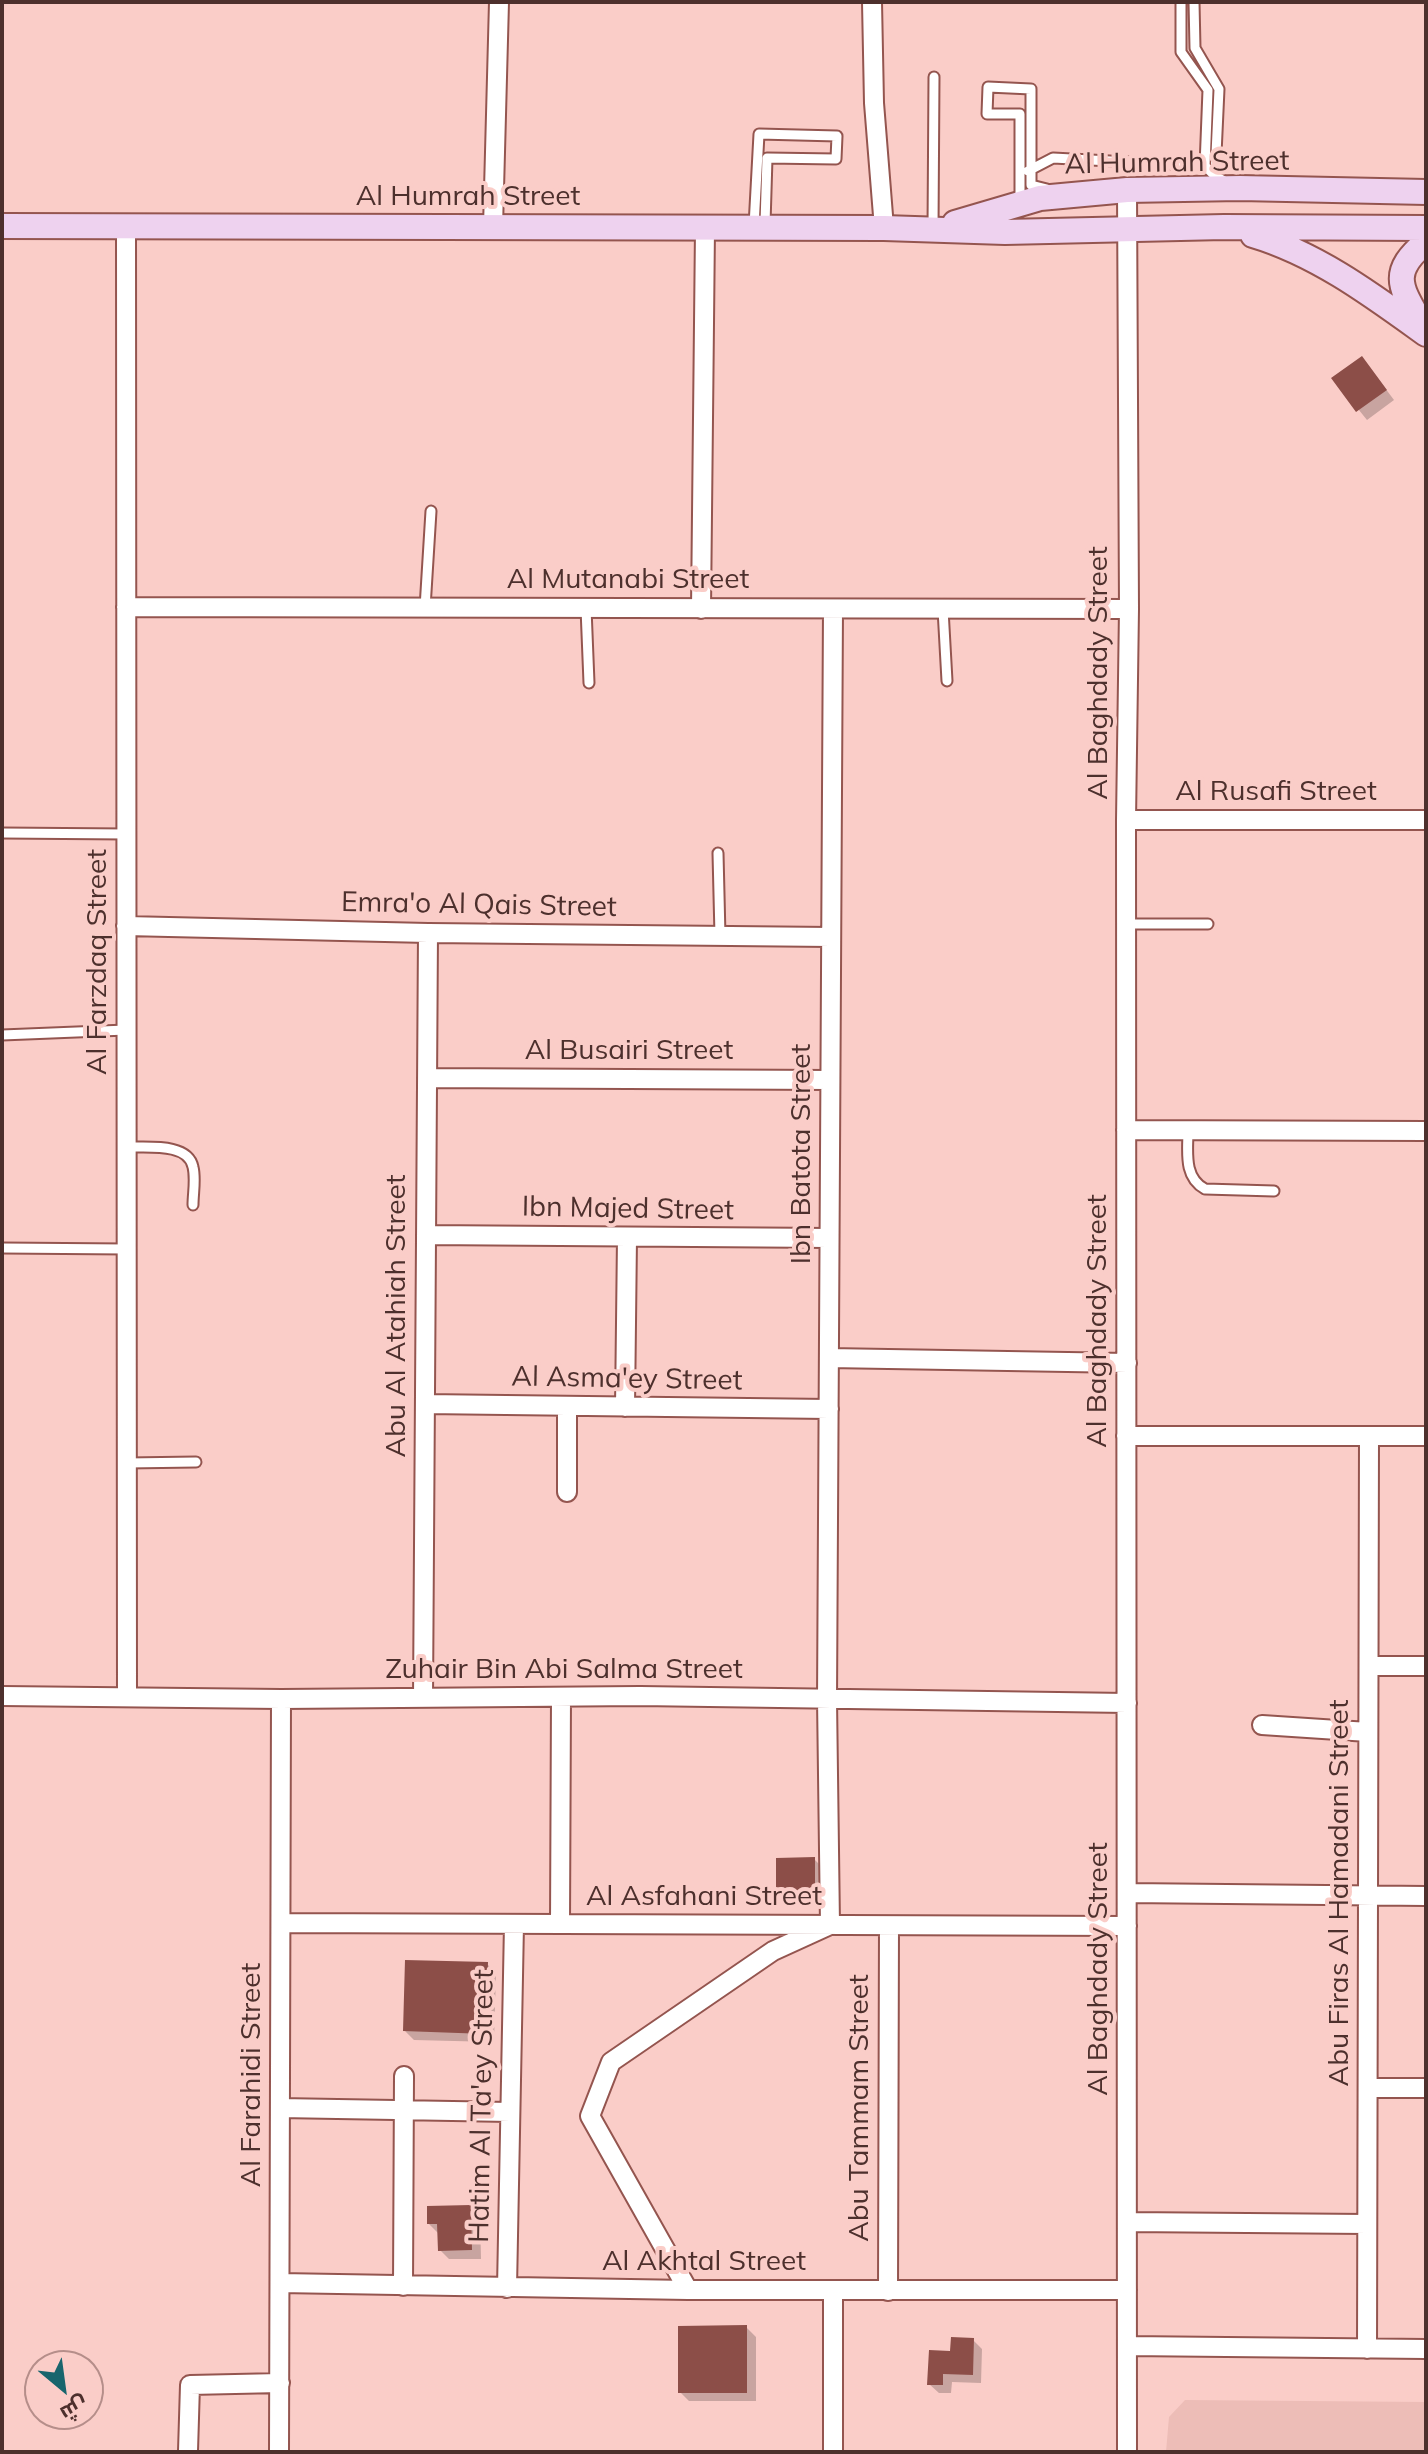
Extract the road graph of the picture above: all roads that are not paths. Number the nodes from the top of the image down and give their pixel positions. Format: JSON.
{"nodes":[{"id":1,"x":499,"y":2,"type":"edge"},
{"id":2,"x":872,"y":2,"type":"edge"},
{"id":3,"x":1181,"y":2,"type":"edge"},
{"id":4,"x":1194,"y":2,"type":"edge"},
{"id":5,"x":934,"y":77,"type":"dead end"},
{"id":6,"x":1205,"y":166,"type":"junction"},
{"id":7,"x":1026,"y":172,"type":"junction"},
{"id":8,"x":1215,"y":176,"type":"junction"},
{"id":9,"x":1426,"y":182,"type":"edge"},
{"id":10,"x":1240,"y":188,"type":"junction"},
{"id":11,"x":1127,"y":190,"type":"junction"},
{"id":12,"x":1426,"y":192,"type":"edge"},
{"id":13,"x":1395,"y":193,"type":"junction"},
{"id":14,"x":1069,"y":194,"type":"junction"},
{"id":15,"x":1020,"y":204,"type":"junction"},
{"id":16,"x":2,"y":226,"type":"edge"},
{"id":17,"x":126,"y":226,"type":"junction"},
{"id":18,"x":493,"y":227,"type":"junction"},
{"id":19,"x":1224,"y":227,"type":"junction"},
{"id":20,"x":705,"y":228,"type":"junction"},
{"id":21,"x":760,"y":228,"type":"junction"},
{"id":22,"x":884,"y":228,"type":"junction"},
{"id":23,"x":1426,"y":228,"type":"edge"},
{"id":24,"x":933,"y":229,"type":"junction"},
{"id":25,"x":1128,"y":229,"type":"junction"},
{"id":26,"x":1426,"y":242,"type":"edge"},
{"id":27,"x":1426,"y":333,"type":"edge"},
{"id":28,"x":431,"y":511,"type":"dead end"},
{"id":29,"x":126,"y":607,"type":"junction"},
{"id":30,"x":425,"y":608,"type":"junction"},
{"id":31,"x":586,"y":608,"type":"junction"},
{"id":32,"x":701,"y":609,"type":"junction"},
{"id":33,"x":833,"y":609,"type":"junction"},
{"id":34,"x":943,"y":609,"type":"junction"},
{"id":35,"x":1129,"y":609,"type":"junction"},
{"id":36,"x":947,"y":681,"type":"dead end"},
{"id":37,"x":589,"y":683,"type":"dead end"},
{"id":38,"x":1126,"y":820,"type":"junction"},
{"id":39,"x":1426,"y":820,"type":"edge"},
{"id":40,"x":2,"y":833,"type":"edge"},
{"id":41,"x":126,"y":834,"type":"junction"},
{"id":42,"x":718,"y":853,"type":"dead end"},
{"id":43,"x":1126,"y":924,"type":"junction"},
{"id":44,"x":1208,"y":924,"type":"dead end"},
{"id":45,"x":126,"y":926,"type":"junction"},
{"id":46,"x":428,"y":933,"type":"junction"},
{"id":47,"x":720,"y":936,"type":"junction"},
{"id":48,"x":831,"y":937,"type":"junction"},
{"id":49,"x":126,"y":1030,"type":"junction"},
{"id":50,"x":2,"y":1035,"type":"edge"},
{"id":51,"x":427,"y":1078,"type":"junction"},
{"id":52,"x":830,"y":1080,"type":"junction"},
{"id":53,"x":1126,"y":1130,"type":"junction"},
{"id":54,"x":1188,"y":1130,"type":"junction"},
{"id":55,"x":1426,"y":1131,"type":"edge"},
{"id":56,"x":126,"y":1147,"type":"junction"},
{"id":57,"x":1274,"y":1191,"type":"dead end"},
{"id":58,"x":193,"y":1205,"type":"dead end"},
{"id":59,"x":426,"y":1235,"type":"junction"},
{"id":60,"x":627,"y":1238,"type":"junction"},
{"id":61,"x":829,"y":1238,"type":"junction"},
{"id":62,"x":2,"y":1248,"type":"edge"},
{"id":63,"x":126,"y":1249,"type":"junction"},
{"id":64,"x":829,"y":1358,"type":"junction"},
{"id":65,"x":1127,"y":1363,"type":"junction"},
{"id":66,"x":425,"y":1404,"type":"junction"},
{"id":67,"x":567,"y":1407,"type":"junction"},
{"id":68,"x":625,"y":1407,"type":"junction"},
{"id":69,"x":829,"y":1409,"type":"junction"},
{"id":70,"x":1126,"y":1436,"type":"junction"},
{"id":71,"x":1369,"y":1436,"type":"junction"},
{"id":72,"x":1426,"y":1436,"type":"edge"},
{"id":73,"x":196,"y":1462,"type":"dead end"},
{"id":74,"x":127,"y":1463,"type":"junction"},
{"id":75,"x":567,"y":1492,"type":"dead end"},
{"id":76,"x":1369,"y":1666,"type":"junction"},
{"id":77,"x":1426,"y":1666,"type":"edge"},
{"id":78,"x":2,"y":1696,"type":"edge"},
{"id":79,"x":127,"y":1697,"type":"junction"},
{"id":80,"x":561,"y":1697,"type":"junction"},
{"id":81,"x":423,"y":1698,"type":"junction"},
{"id":82,"x":281,"y":1699,"type":"junction"},
{"id":83,"x":827,"y":1699,"type":"junction"},
{"id":84,"x":1127,"y":1703,"type":"junction"},
{"id":85,"x":1262,"y":1725,"type":"dead end"},
{"id":86,"x":1368,"y":1732,"type":"junction"},
{"id":87,"x":1127,"y":1893,"type":"junction"},
{"id":88,"x":1368,"y":1896,"type":"junction"},
{"id":89,"x":1426,"y":1896,"type":"edge"},
{"id":90,"x":281,"y":1923,"type":"junction"},
{"id":91,"x":514,"y":1924,"type":"junction"},
{"id":92,"x":560,"y":1924,"type":"junction"},
{"id":93,"x":830,"y":1925,"type":"junction"},
{"id":94,"x":889,"y":1926,"type":"junction"},
{"id":95,"x":1127,"y":1926,"type":"junction"},
{"id":96,"x":404,"y":2076,"type":"dead end"},
{"id":97,"x":1368,"y":2088,"type":"junction"},
{"id":98,"x":1426,"y":2088,"type":"edge"},
{"id":99,"x":280,"y":2108,"type":"junction"},
{"id":100,"x":404,"y":2110,"type":"junction"},
{"id":101,"x":510,"y":2112,"type":"junction"},
{"id":102,"x":1127,"y":2222,"type":"junction"},
{"id":103,"x":1367,"y":2224,"type":"junction"},
{"id":104,"x":280,"y":2283,"type":"junction"},
{"id":105,"x":403,"y":2286,"type":"junction"},
{"id":106,"x":507,"y":2288,"type":"junction"},
{"id":107,"x":688,"y":2290,"type":"junction"},
{"id":108,"x":1127,"y":2290,"type":"junction"},
{"id":109,"x":833,"y":2291,"type":"junction"},
{"id":110,"x":888,"y":2291,"type":"junction"},
{"id":111,"x":1127,"y":2346,"type":"junction"},
{"id":112,"x":1367,"y":2349,"type":"junction"},
{"id":113,"x":1426,"y":2349,"type":"edge"},
{"id":114,"x":280,"y":2383,"type":"junction"},
{"id":115,"x":188,"y":2451,"type":"edge"},
{"id":116,"x":279,"y":2452,"type":"edge"},
{"id":117,"x":833,"y":2452,"type":"edge"},
{"id":118,"x":1127,"y":2452,"type":"edge"}],
"edges":[{"from":1,"to":18,"type":"street"},
{"from":2,"to":22,"type":"street"},
{"from":3,"to":6,"type":"lane"},
{"from":4,"to":8,"type":"lane"},
{"from":5,"to":24,"type":"lane"},
{"from":6,"to":7,"type":"lane"},
{"from":6,"to":8,"type":"lane"},
{"from":7,"to":7,"type":"lane"},
{"from":7,"to":14,"type":"lane"},
{"from":7,"to":15,"type":"lane"},
{"from":8,"to":10,"type":"lane"},
{"from":9,"to":13,"type":"street"},
{"from":10,"to":11,"type":"street","name":"Al Humrah Street"},
{"from":10,"to":13,"type":"street","name":"Al Humrah Street"},
{"from":11,"to":14,"type":"street","name":"Al Humrah Street"},
{"from":11,"to":25,"type":"street","name":"Al Baghdady Street"},
{"from":12,"to":13,"type":"street","name":"Al Humrah Street"},
{"from":14,"to":15,"type":"street","name":"Al Humrah Street"},
{"from":15,"to":24,"type":"street","name":"Al Humrah Street"},
{"from":16,"to":17,"type":"street","name":"Al Humrah Street"},
{"from":17,"to":18,"type":"street","name":"Al Humrah Street"},
{"from":17,"to":29,"type":"street","name":"Al Farzdaq Street"},
{"from":18,"to":20,"type":"street","name":"Al Humrah Street"},
{"from":19,"to":23,"type":"street","name":"Al Humrah Street"},
{"from":19,"to":25,"type":"street","name":"Al Humrah Street"},
{"from":19,"to":27,"type":"street"},
{"from":20,"to":21,"type":"street","name":"Al Humrah Street"},
{"from":20,"to":32,"type":"street"},
{"from":21,"to":21,"type":"lane"},
{"from":21,"to":22,"type":"street","name":"Al Humrah Street"},
{"from":22,"to":24,"type":"street","name":"Al Humrah Street"},
{"from":24,"to":25,"type":"street","name":"Al Humrah Street"},
{"from":25,"to":35,"type":"street","name":"Al Baghdady Street"},
{"from":26,"to":27,"type":"street"},
{"from":28,"to":30,"type":"lane"},
{"from":29,"to":30,"type":"street","name":"Al Mutanabi Street"},
{"from":29,"to":41,"type":"street","name":"Al Farzdaq Street"},
{"from":30,"to":31,"type":"street","name":"Al Mutanabi Street"},
{"from":31,"to":32,"type":"street","name":"Al Mutanabi Street"},
{"from":31,"to":37,"type":"lane"},
{"from":32,"to":33,"type":"street","name":"Al Mutanabi Street"},
{"from":33,"to":34,"type":"street","name":"Al Mutanabi Street"},
{"from":33,"to":48,"type":"street","name":"Ibn Batota Street"},
{"from":34,"to":35,"type":"street","name":"Al Mutanabi Street"},
{"from":34,"to":36,"type":"lane"},
{"from":35,"to":38,"type":"street","name":"Al Baghdady Street"},
{"from":38,"to":39,"type":"street","name":"Al Rusafi Street"},
{"from":38,"to":43,"type":"street","name":"Al Baghdady Street"},
{"from":40,"to":41,"type":"lane"},
{"from":41,"to":45,"type":"street","name":"Al Farzdaq Street"},
{"from":42,"to":47,"type":"lane"},
{"from":43,"to":44,"type":"lane"},
{"from":43,"to":53,"type":"street","name":"Al Baghdady Street"},
{"from":45,"to":46,"type":"street","name":"Emra'o Al Qais Street"},
{"from":45,"to":49,"type":"street","name":"Al Farzdaq Street"},
{"from":46,"to":47,"type":"street","name":"Emra'o Al Qais Street"},
{"from":46,"to":51,"type":"street","name":"Abu Al Atahiah Street"},
{"from":47,"to":48,"type":"street","name":"Emra'o Al Qais Street"},
{"from":48,"to":52,"type":"street","name":"Ibn Batota Street"},
{"from":49,"to":50,"type":"lane"},
{"from":49,"to":56,"type":"street","name":"Al Farzdaq Street"},
{"from":51,"to":52,"type":"street","name":"Al Busairi Street"},
{"from":51,"to":59,"type":"street","name":"Abu Al Atahiah Street"},
{"from":52,"to":61,"type":"street","name":"Ibn Batota Street"},
{"from":53,"to":54,"type":"street"},
{"from":53,"to":65,"type":"street","name":"Al Baghdady Street"},
{"from":54,"to":55,"type":"street"},
{"from":54,"to":57,"type":"lane"},
{"from":56,"to":58,"type":"lane"},
{"from":56,"to":63,"type":"street","name":"Al Farzdaq Street"},
{"from":59,"to":60,"type":"street","name":"Ibn Majed Street"},
{"from":59,"to":66,"type":"street","name":"Abu Al Atahiah Street"},
{"from":60,"to":61,"type":"street","name":"Ibn Majed Street"},
{"from":60,"to":68,"type":"street"},
{"from":61,"to":64,"type":"street","name":"Ibn Batota Street"},
{"from":62,"to":63,"type":"lane"},
{"from":63,"to":74,"type":"street","name":"Al Farzdaq Street"},
{"from":64,"to":65,"type":"street"},
{"from":64,"to":69,"type":"street","name":"Ibn Batota Street"},
{"from":65,"to":70,"type":"street","name":"Al Baghdady Street"},
{"from":66,"to":67,"type":"street","name":"Al Asma'ey Street"},
{"from":66,"to":81,"type":"street","name":"Abu Al Atahiah Street"},
{"from":67,"to":68,"type":"street","name":"Al Asma'ey Street"},
{"from":67,"to":75,"type":"street"},
{"from":68,"to":69,"type":"street","name":"Al Asma'ey Street"},
{"from":69,"to":83,"type":"street","name":"Ibn Batota Street"},
{"from":70,"to":71,"type":"street"},
{"from":70,"to":84,"type":"street","name":"Al Baghdady Street"},
{"from":71,"to":72,"type":"street"},
{"from":71,"to":76,"type":"street","name":"Abu Firas Al Hamadani Street"},
{"from":73,"to":74,"type":"lane"},
{"from":74,"to":79,"type":"street","name":"Al Farzdaq Street"},
{"from":76,"to":77,"type":"street"},
{"from":76,"to":86,"type":"street","name":"Abu Firas Al Hamadani Street"},
{"from":78,"to":79,"type":"street","name":"Zuhair Bin Abi Salma Street"},
{"from":79,"to":82,"type":"street","name":"Zuhair Bin Abi Salma Street"},
{"from":80,"to":81,"type":"street","name":"Zuhair Bin Abi Salma Street"},
{"from":80,"to":83,"type":"street","name":"Zuhair Bin Abi Salma Street"},
{"from":80,"to":92,"type":"street"},
{"from":81,"to":82,"type":"street","name":"Zuhair Bin Abi Salma Street"},
{"from":82,"to":90,"type":"street","name":"Al Farahidi Street"},
{"from":83,"to":84,"type":"street","name":"Zuhair Bin Abi Salma Street"},
{"from":83,"to":93,"type":"street","name":"Ibn Batota Street"},
{"from":84,"to":87,"type":"street","name":"Al Baghdady Street"},
{"from":85,"to":86,"type":"street"},
{"from":86,"to":88,"type":"street","name":"Abu Firas Al Hamadani Street"},
{"from":87,"to":88,"type":"street"},
{"from":87,"to":95,"type":"street","name":"Al Baghdady Street"},
{"from":88,"to":89,"type":"street"},
{"from":88,"to":97,"type":"street","name":"Abu Firas Al Hamadani Street"},
{"from":90,"to":91,"type":"street","name":"Al Asfahani Street"},
{"from":90,"to":99,"type":"street","name":"Al Farahidi Street"},
{"from":91,"to":92,"type":"street","name":"Al Asfahani Street"},
{"from":91,"to":101,"type":"street","name":"Hatim Al Ta'ey Street"},
{"from":92,"to":93,"type":"street","name":"Al Asfahani Street"},
{"from":93,"to":94,"type":"street","name":"Al Asfahani Street"},
{"from":93,"to":107,"type":"street"},
{"from":94,"to":95,"type":"street","name":"Al Asfahani Street"},
{"from":94,"to":110,"type":"street","name":"Abu Tammam Street"},
{"from":95,"to":102,"type":"street","name":"Al Baghdady Street"},
{"from":96,"to":100,"type":"street"},
{"from":97,"to":98,"type":"street"},
{"from":97,"to":103,"type":"street","name":"Abu Firas Al Hamadani Street"},
{"from":99,"to":100,"type":"street"},
{"from":99,"to":104,"type":"street","name":"Al Farahidi Street"},
{"from":100,"to":101,"type":"street"},
{"from":100,"to":105,"type":"street"},
{"from":101,"to":106,"type":"street","name":"Hatim Al Ta'ey Street"},
{"from":102,"to":103,"type":"street"},
{"from":102,"to":108,"type":"street","name":"Al Baghdady Street"},
{"from":103,"to":112,"type":"street","name":"Abu Firas Al Hamadani Street"},
{"from":104,"to":105,"type":"street","name":"Al Akhtal Street"},
{"from":104,"to":114,"type":"street","name":"Al Farahidi Street"},
{"from":105,"to":106,"type":"street","name":"Al Akhtal Street"},
{"from":106,"to":107,"type":"street","name":"Al Akhtal Street"},
{"from":107,"to":109,"type":"street","name":"Al Akhtal Street"},
{"from":108,"to":110,"type":"street","name":"Al Akhtal Street"},
{"from":108,"to":111,"type":"street","name":"Al Baghdady Street"},
{"from":109,"to":110,"type":"street","name":"Al Akhtal Street"},
{"from":109,"to":117,"type":"street"},
{"from":111,"to":112,"type":"street"},
{"from":111,"to":118,"type":"street","name":"Al Baghdady Street"},
{"from":112,"to":113,"type":"street"},
{"from":114,"to":115,"type":"street"},
{"from":114,"to":116,"type":"street","name":"Al Farahidi Street"}]}
